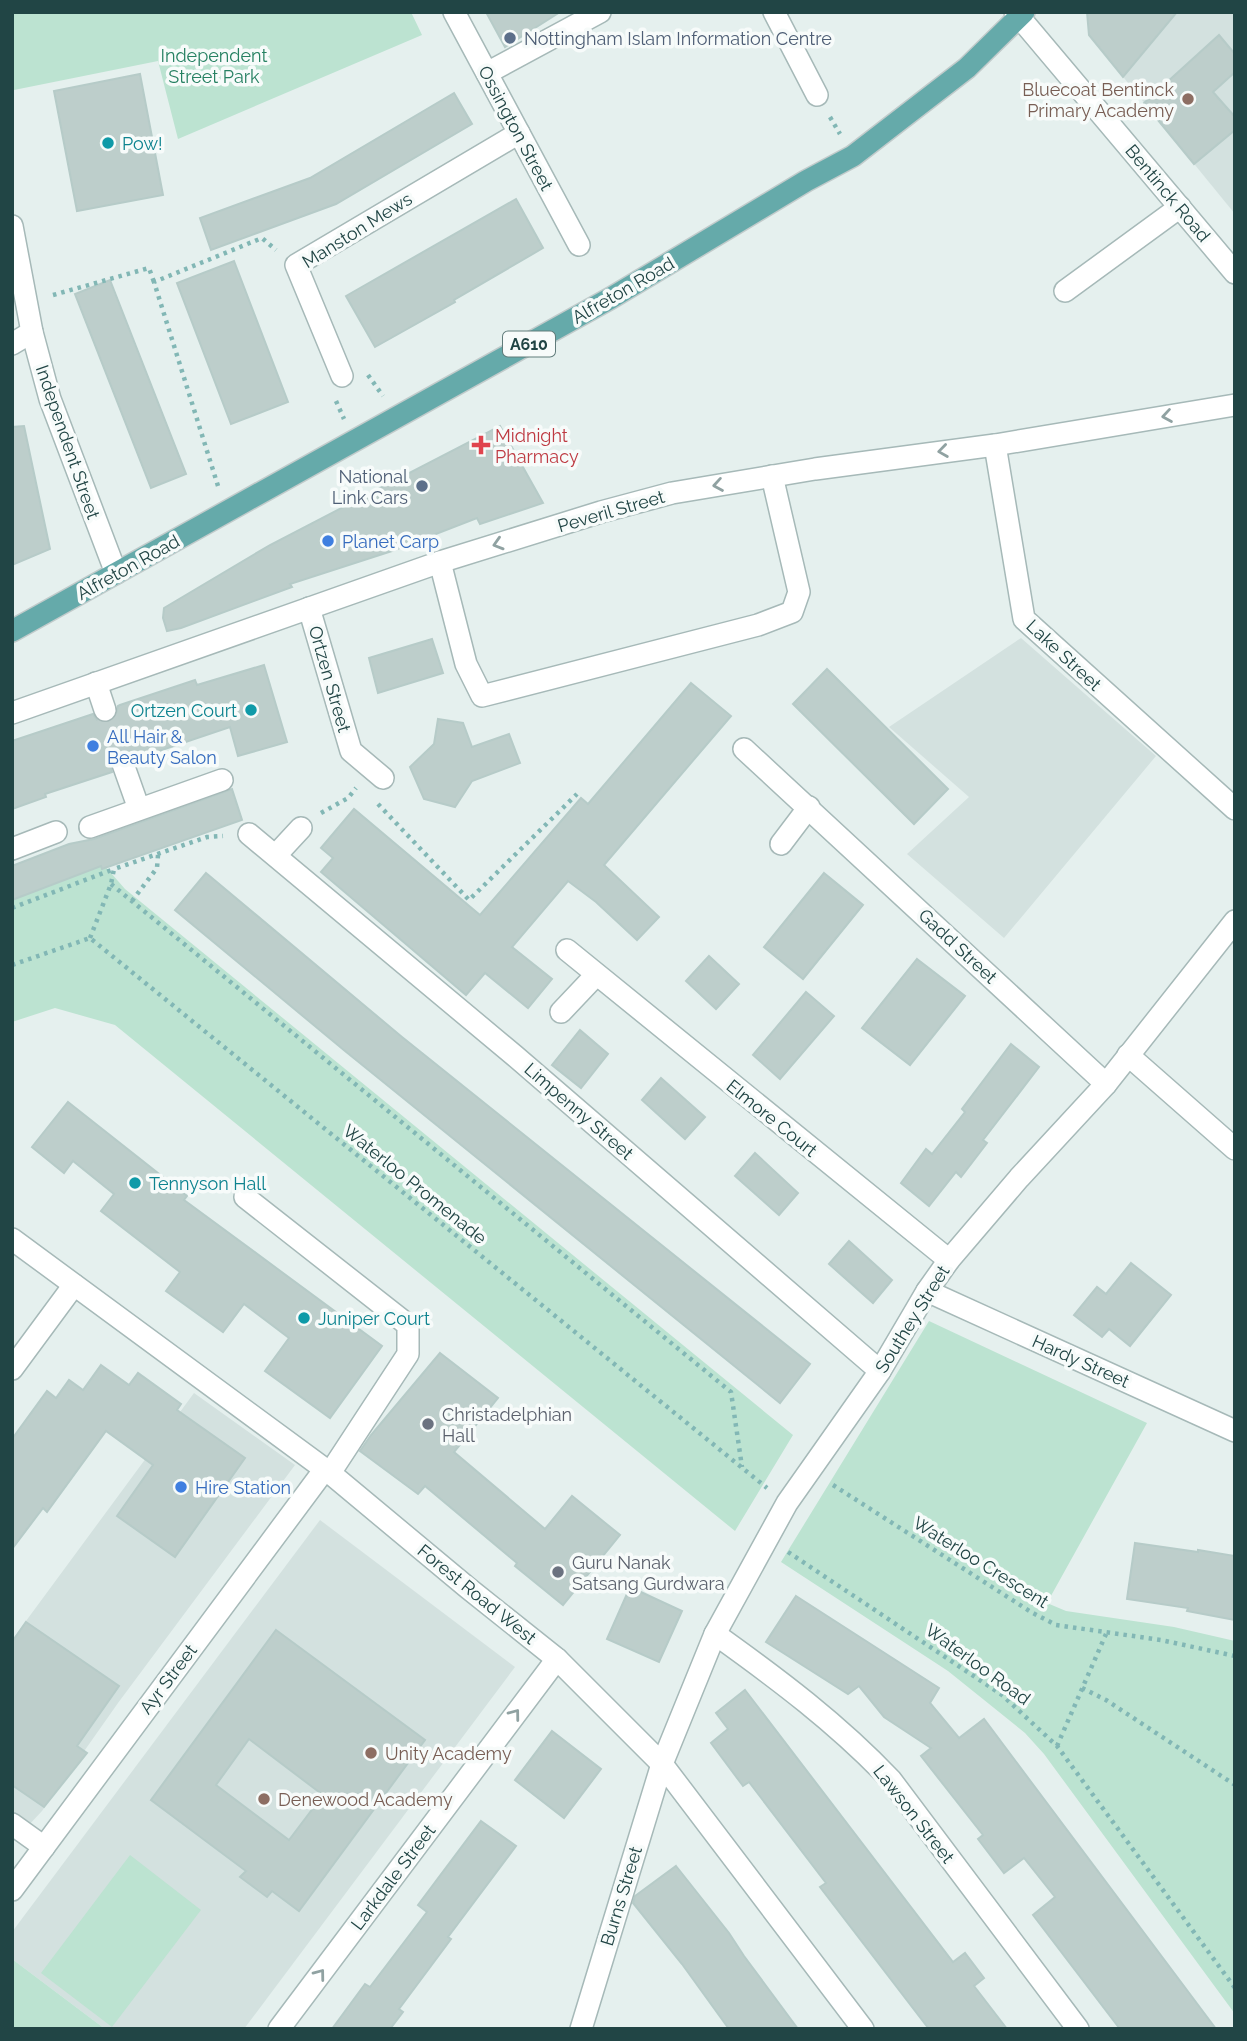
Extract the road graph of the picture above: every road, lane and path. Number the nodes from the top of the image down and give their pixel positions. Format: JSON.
{"nodes":[{"id":1,"x":454,"y":12,"type":"edge"},
{"id":2,"x":600,"y":12,"type":"edge"},
{"id":3,"x":774,"y":12,"type":"edge"},
{"id":4,"x":1019,"y":14,"type":"edge"},
{"id":5,"x":487,"y":73,"type":"junction"},
{"id":6,"x":817,"y":95,"type":"joint"},
{"id":7,"x":519,"y":133,"type":"junction"},
{"id":8,"x":853,"y":156,"type":"junction"},
{"id":9,"x":1180,"y":207,"type":"junction"},
{"id":10,"x":12,"y":226,"type":"edge"},
{"id":11,"x":579,"y":245,"type":"dead end"},
{"id":12,"x":296,"y":265,"type":"junction"},
{"id":13,"x":1235,"y":273,"type":"edge"},
{"id":14,"x":154,"y":282,"type":"junction"},
{"id":15,"x":1065,"y":291,"type":"dead end"},
{"id":16,"x":26,"y":302,"type":"junction"},
{"id":17,"x":32,"y":332,"type":"junction"},
{"id":18,"x":12,"y":344,"type":"edge"},
{"id":19,"x":361,"y":364,"type":"dead end"},
{"id":20,"x":342,"y":376,"type":"joint"},
{"id":21,"x":1235,"y":405,"type":"edge"},
{"id":22,"x":397,"y":417,"type":"junction"},
{"id":23,"x":354,"y":441,"type":"junction"},
{"id":24,"x":995,"y":444,"type":"junction"},
{"id":25,"x":772,"y":476,"type":"junction"},
{"id":26,"x":226,"y":513,"type":"junction"},
{"id":27,"x":440,"y":562,"type":"junction"},
{"id":28,"x":116,"y":573,"type":"junction"},
{"id":29,"x":309,"y":608,"type":"junction"},
{"id":30,"x":12,"y":631,"type":"edge"},
{"id":31,"x":96,"y":684,"type":"junction"},
{"id":32,"x":105,"y":710,"type":"tunnel mouth"},
{"id":33,"x":12,"y":713,"type":"edge"},
{"id":34,"x":744,"y":749,"type":"dead end"},
{"id":35,"x":123,"y":764,"type":"tunnel mouth"},
{"id":36,"x":383,"y":778,"type":"dead end"},
{"id":37,"x":222,"y":780,"type":"dead end"},
{"id":38,"x":577,"y":794,"type":"dead end"},
{"id":39,"x":348,"y":798,"type":"dead end"},
{"id":40,"x":378,"y":803,"type":"dead end"},
{"id":41,"x":809,"y":807,"type":"junction"},
{"id":42,"x":139,"y":808,"type":"junction"},
{"id":43,"x":1235,"y":809,"type":"edge"},
{"id":44,"x":309,"y":822,"type":"joint"},
{"id":45,"x":89,"y":827,"type":"dead end"},
{"id":46,"x":56,"y":832,"type":"dead end"},
{"id":47,"x":248,"y":834,"type":"joint"},
{"id":48,"x":781,"y":844,"type":"dead end"},
{"id":49,"x":12,"y":849,"type":"edge"},
{"id":50,"x":158,"y":855,"type":"junction"},
{"id":51,"x":276,"y":855,"type":"junction"},
{"id":52,"x":114,"y":869,"type":"junction"},
{"id":53,"x":111,"y":884,"type":"junction"},
{"id":54,"x":132,"y":901,"type":"junction"},
{"id":55,"x":12,"y":908,"type":"edge"},
{"id":56,"x":1235,"y":921,"type":"edge"},
{"id":57,"x":90,"y":938,"type":"junction"},
{"id":58,"x":567,"y":950,"type":"dead end"},
{"id":59,"x":12,"y":965,"type":"edge"},
{"id":60,"x":596,"y":975,"type":"junction"},
{"id":61,"x":561,"y":1012,"type":"dead end"},
{"id":62,"x":1128,"y":1055,"type":"junction"},
{"id":63,"x":1106,"y":1084,"type":"junction"},
{"id":64,"x":1235,"y":1149,"type":"edge"},
{"id":65,"x":245,"y":1197,"type":"dead end"},
{"id":66,"x":12,"y":1239,"type":"edge"},
{"id":67,"x":949,"y":1260,"type":"junction"},
{"id":68,"x":74,"y":1285,"type":"junction"},
{"id":69,"x":927,"y":1292,"type":"junction"},
{"id":70,"x":12,"y":1369,"type":"edge"},
{"id":71,"x":880,"y":1371,"type":"junction"},
{"id":72,"x":1235,"y":1431,"type":"edge"},
{"id":73,"x":742,"y":1467,"type":"junction"},
{"id":74,"x":809,"y":1469,"type":"junction"},
{"id":75,"x":328,"y":1471,"type":"junction"},
{"id":76,"x":787,"y":1503,"type":"junction"},
{"id":77,"x":767,"y":1538,"type":"junction"},
{"id":78,"x":715,"y":1634,"type":"junction"},
{"id":79,"x":1106,"y":1634,"type":"junction"},
{"id":80,"x":1235,"y":1656,"type":"edge"},
{"id":81,"x":557,"y":1659,"type":"junction"},
{"id":82,"x":1082,"y":1688,"type":"junction"},
{"id":83,"x":1057,"y":1746,"type":"junction"},
{"id":84,"x":662,"y":1763,"type":"junction"},
{"id":85,"x":1235,"y":1785,"type":"edge"},
{"id":86,"x":12,"y":1824,"type":"edge"},
{"id":87,"x":44,"y":1847,"type":"junction"},
{"id":88,"x":12,"y":1890,"type":"edge"},
{"id":89,"x":1235,"y":1988,"type":"edge"},
{"id":90,"x":279,"y":2029,"type":"edge"},
{"id":91,"x":581,"y":2029,"type":"edge"},
{"id":92,"x":863,"y":2029,"type":"edge"},
{"id":93,"x":1077,"y":2029,"type":"edge"}],
"edges":[{"from":1,"to":5,"type":"street","name":"Ossington Street"},
{"from":2,"to":5,"type":"street"},
{"from":3,"to":6,"type":"street"},
{"from":4,"to":8,"type":"main road","name":"Alfreton Road","number":"A610"},
{"from":4,"to":9,"type":"street","name":"Bentinck Road"},
{"from":5,"to":7,"type":"street","name":"Ossington Street"},
{"from":6,"to":8,"type":"path"},
{"from":7,"to":11,"type":"street","name":"Ossington Street"},
{"from":7,"to":12,"type":"street","name":"Manston Mews"},
{"from":8,"to":22,"type":"main road","name":"Alfreton Road","number":"A610"},
{"from":9,"to":13,"type":"street","name":"Bentinck Road"},
{"from":9,"to":15,"type":"street"},
{"from":10,"to":16,"type":"street","name":"Independent Street"},
{"from":12,"to":14,"type":"path"},
{"from":12,"to":20,"type":"street","name":"Manston Mews"},
{"from":14,"to":16,"type":"path"},
{"from":14,"to":26,"type":"path"},
{"from":16,"to":17,"type":"street","name":"Independent Street"},
{"from":17,"to":18,"type":"street"},
{"from":17,"to":28,"type":"street","name":"Independent Street"},
{"from":19,"to":22,"type":"path"},
{"from":20,"to":23,"type":"path"},
{"from":21,"to":24,"type":"street","name":"Peveril Street","one_way":true},
{"from":22,"to":23,"type":"main road","name":"Alfreton Road","number":"A610"},
{"from":23,"to":26,"type":"main road","name":"Alfreton Road","number":"A610"},
{"from":24,"to":25,"type":"street","name":"Peveril Street","one_way":true},
{"from":24,"to":43,"type":"street","name":"Lake Street"},
{"from":25,"to":27,"type":"street","name":"Peveril Street","one_way":true},
{"from":25,"to":27,"type":"street"},
{"from":26,"to":28,"type":"main road","name":"Alfreton Road","number":"A610"},
{"from":27,"to":29,"type":"street","name":"Peveril Street"},
{"from":28,"to":30,"type":"main road","name":"Alfreton Road","number":"A610"},
{"from":29,"to":31,"type":"street","name":"Peveril Street"},
{"from":29,"to":36,"type":"street","name":"Ortzen Street"},
{"from":31,"to":32,"type":"street"},
{"from":31,"to":33,"type":"street","name":"Peveril Street"},
{"from":34,"to":41,"type":"street","name":"Gadd Street"},
{"from":35,"to":42,"type":"street"},
{"from":37,"to":42,"type":"street"},
{"from":38,"to":40,"type":"path"},
{"from":39,"to":44,"type":"path"},
{"from":41,"to":48,"type":"street"},
{"from":41,"to":63,"type":"street","name":"Gadd Street"},
{"from":42,"to":45,"type":"street"},
{"from":44,"to":51,"type":"street"},
{"from":46,"to":49,"type":"street"},
{"from":47,"to":50,"type":"path"},
{"from":47,"to":51,"type":"street","name":"Limpenny Street"},
{"from":50,"to":52,"type":"path"},
{"from":50,"to":54,"type":"path"},
{"from":51,"to":71,"type":"street","name":"Limpenny Street"},
{"from":52,"to":53,"type":"path"},
{"from":52,"to":55,"type":"path"},
{"from":53,"to":54,"type":"path"},
{"from":53,"to":57,"type":"path"},
{"from":54,"to":73,"type":"path"},
{"from":56,"to":62,"type":"street","name":"Southey Street"},
{"from":57,"to":59,"type":"path"},
{"from":57,"to":73,"type":"path","name":"Waterloo Promenade"},
{"from":58,"to":60,"type":"street","name":"Elmore Court"},
{"from":60,"to":61,"type":"street"},
{"from":60,"to":67,"type":"street","name":"Elmore Court"},
{"from":62,"to":63,"type":"street","name":"Southey Street"},
{"from":62,"to":64,"type":"street"},
{"from":63,"to":67,"type":"street","name":"Southey Street"},
{"from":65,"to":75,"type":"street","name":"Ayr Street"},
{"from":66,"to":68,"type":"street","name":"Forest Road West"},
{"from":67,"to":69,"type":"street","name":"Southey Street"},
{"from":68,"to":70,"type":"street"},
{"from":68,"to":75,"type":"street","name":"Forest Road West"},
{"from":69,"to":71,"type":"street","name":"Southey Street"},
{"from":69,"to":72,"type":"street","name":"Hardy Street"},
{"from":71,"to":74,"type":"street","name":"Southey Street"},
{"from":73,"to":76,"type":"path","name":"Waterloo Promenade"},
{"from":74,"to":76,"type":"street","name":"Southey Street"},
{"from":74,"to":79,"type":"path","name":"Waterloo Crescent"},
{"from":75,"to":81,"type":"street","name":"Forest Road West"},
{"from":75,"to":87,"type":"street","name":"Ayr Street"},
{"from":76,"to":77,"type":"street","name":"Southey Street"},
{"from":77,"to":78,"type":"street","name":"Southey Street"},
{"from":77,"to":83,"type":"path","name":"Waterloo Road"},
{"from":78,"to":84,"type":"street","name":"Southey Street"},
{"from":78,"to":93,"type":"street","name":"Lawson Street"},
{"from":79,"to":80,"type":"path","name":"Waterloo Crescent"},
{"from":79,"to":82,"type":"path"},
{"from":81,"to":84,"type":"street","name":"Forest Road West"},
{"from":90,"to":81,"type":"street","name":"Larkdale Street","one_way":true},
{"from":82,"to":83,"type":"path"},
{"from":82,"to":85,"type":"path"},
{"from":83,"to":89,"type":"path","name":"Waterloo Road"},
{"from":84,"to":91,"type":"street","name":"Burns Street"},
{"from":84,"to":92,"type":"street","name":"Forest Road West"},
{"from":86,"to":87,"type":"street"},
{"from":87,"to":88,"type":"street","name":"Ayr Street"}]}
